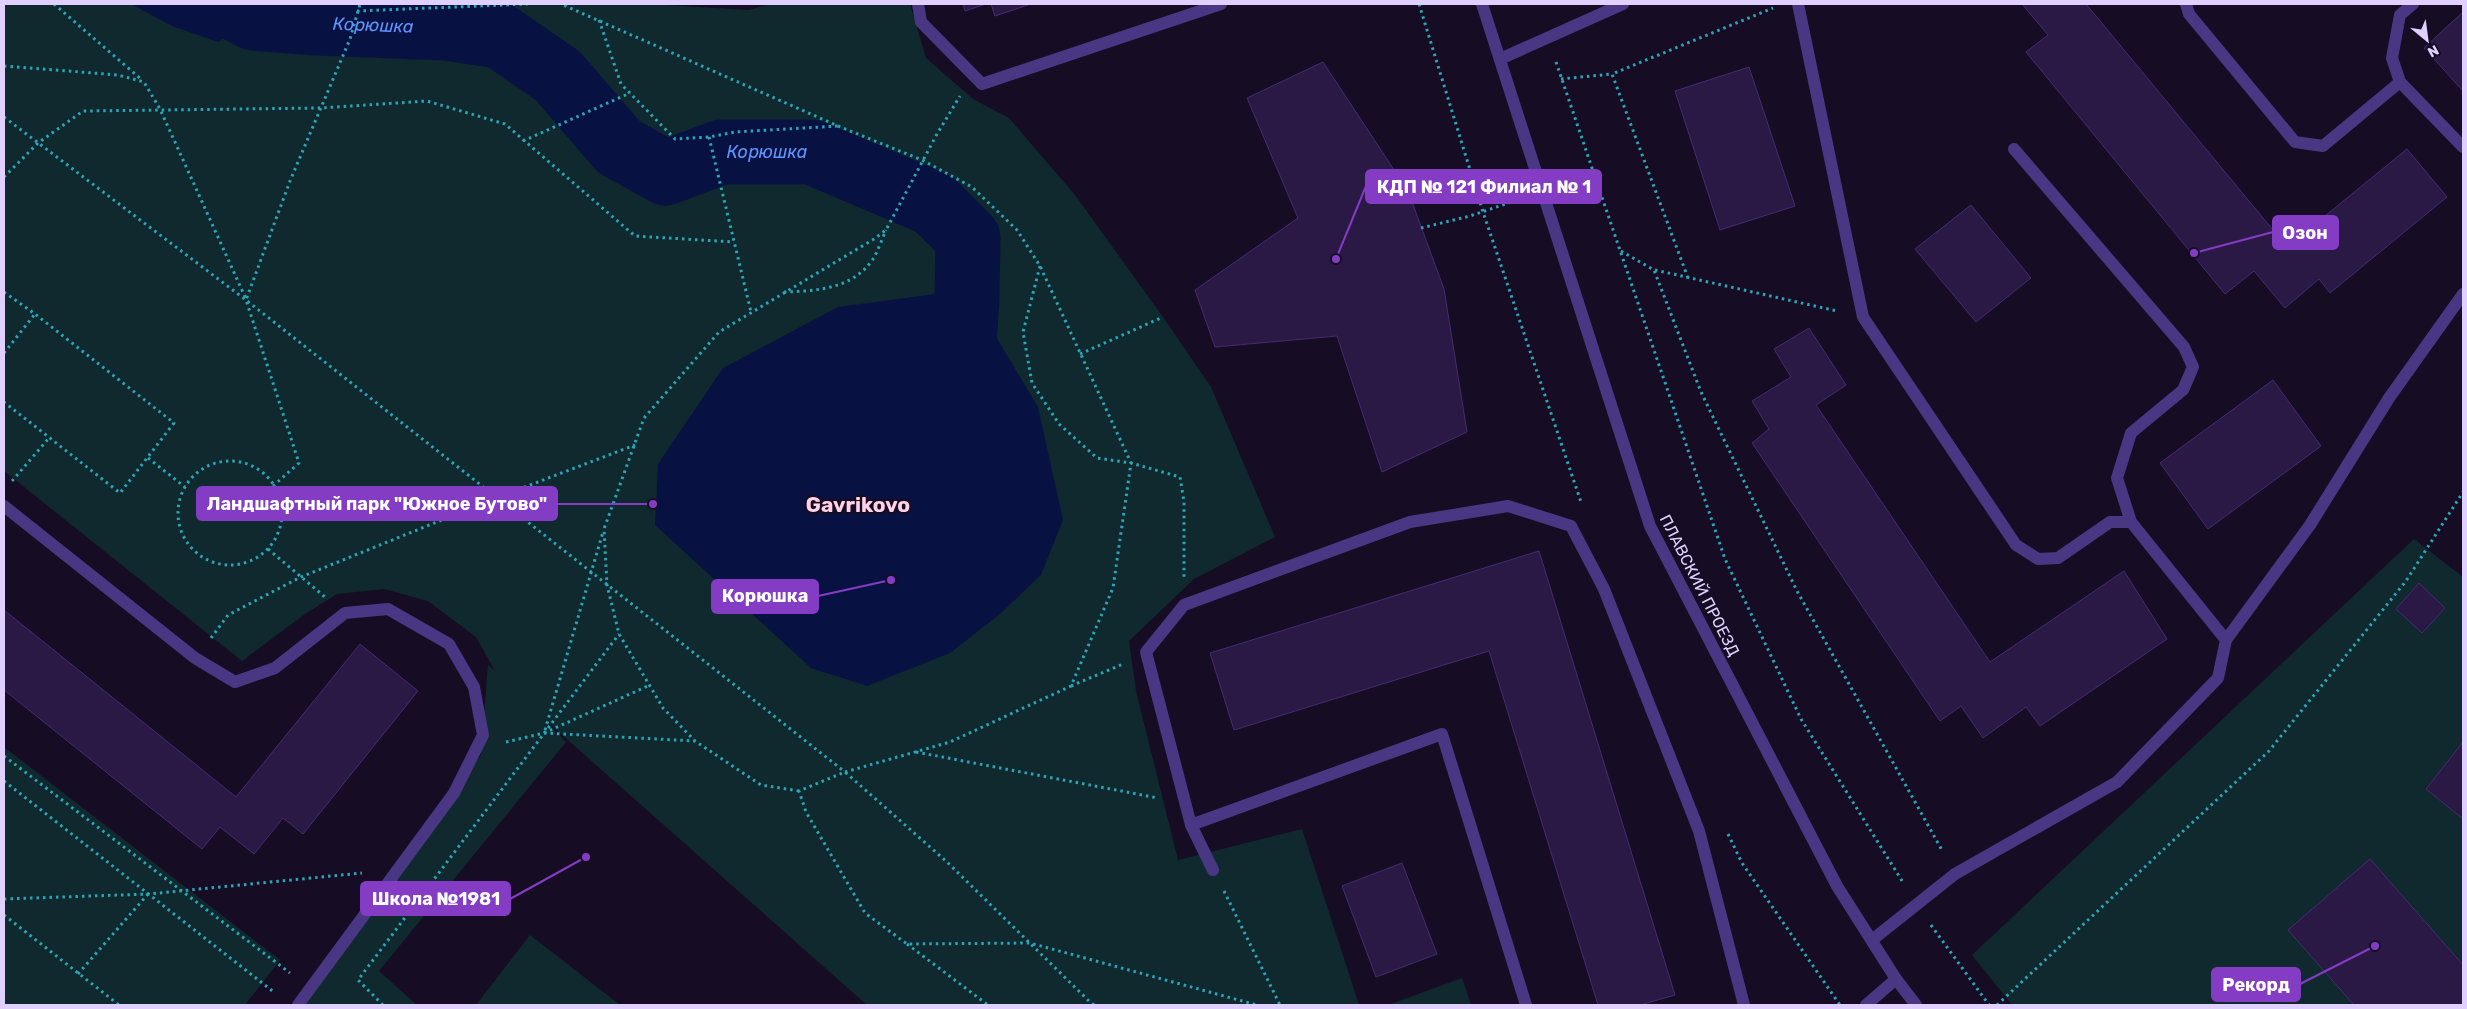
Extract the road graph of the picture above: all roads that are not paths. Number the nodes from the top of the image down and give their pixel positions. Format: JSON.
{"nodes":[{"id":1,"x":918,"y":4,"type":"edge"},
{"id":2,"x":1221,"y":4,"type":"edge"},
{"id":3,"x":1482,"y":4,"type":"edge"},
{"id":4,"x":1623,"y":4,"type":"edge"},
{"id":5,"x":1798,"y":4,"type":"edge"},
{"id":6,"x":2186,"y":4,"type":"edge"},
{"id":7,"x":2413,"y":4,"type":"edge"},
{"id":8,"x":1500,"y":59,"type":"junction"},
{"id":9,"x":2400,"y":82,"type":"junction"},
{"id":10,"x":2463,"y":147,"type":"edge"},
{"id":11,"x":2014,"y":149,"type":"dead end"},
{"id":12,"x":2463,"y":294,"type":"edge"},
{"id":13,"x":4,"y":506,"type":"edge"},
{"id":14,"x":2131,"y":522,"type":"junction"},
{"id":15,"x":2226,"y":640,"type":"junction"},
{"id":16,"x":1191,"y":825,"type":"junction"},
{"id":17,"x":1213,"y":870,"type":"road end"},
{"id":18,"x":1872,"y":940,"type":"junction"},
{"id":19,"x":1896,"y":979,"type":"junction"},
{"id":20,"x":298,"y":1005,"type":"edge"},
{"id":21,"x":1526,"y":1005,"type":"edge"},
{"id":22,"x":1744,"y":1005,"type":"edge"},
{"id":23,"x":1866,"y":1005,"type":"edge"},
{"id":24,"x":1916,"y":1005,"type":"edge"}],
"edges":[{"from":1,"to":2,"type":"street"},
{"from":3,"to":8,"type":"street","name":"ПЛАВСКИЙ ПРОЕЗД"},
{"from":4,"to":8,"type":"street"},
{"from":5,"to":14,"type":"street"},
{"from":6,"to":9,"type":"street"},
{"from":7,"to":9,"type":"street"},
{"from":8,"to":18,"type":"street","name":"ПЛАВСКИЙ ПРОЕЗД"},
{"from":9,"to":10,"type":"street"},
{"from":11,"to":14,"type":"street"},
{"from":12,"to":15,"type":"street"},
{"from":13,"to":20,"type":"street"},
{"from":14,"to":15,"type":"street"},
{"from":15,"to":18,"type":"street"},
{"from":16,"to":17,"type":"street"},
{"from":16,"to":21,"type":"street"},
{"from":16,"to":22,"type":"street"},
{"from":18,"to":19,"type":"street","name":"ПЛАВСКИЙ ПРОЕЗД"},
{"from":19,"to":23,"type":"street"},
{"from":19,"to":24,"type":"street","name":"ПЛАВСКИЙ ПРОЕЗД"}]}
